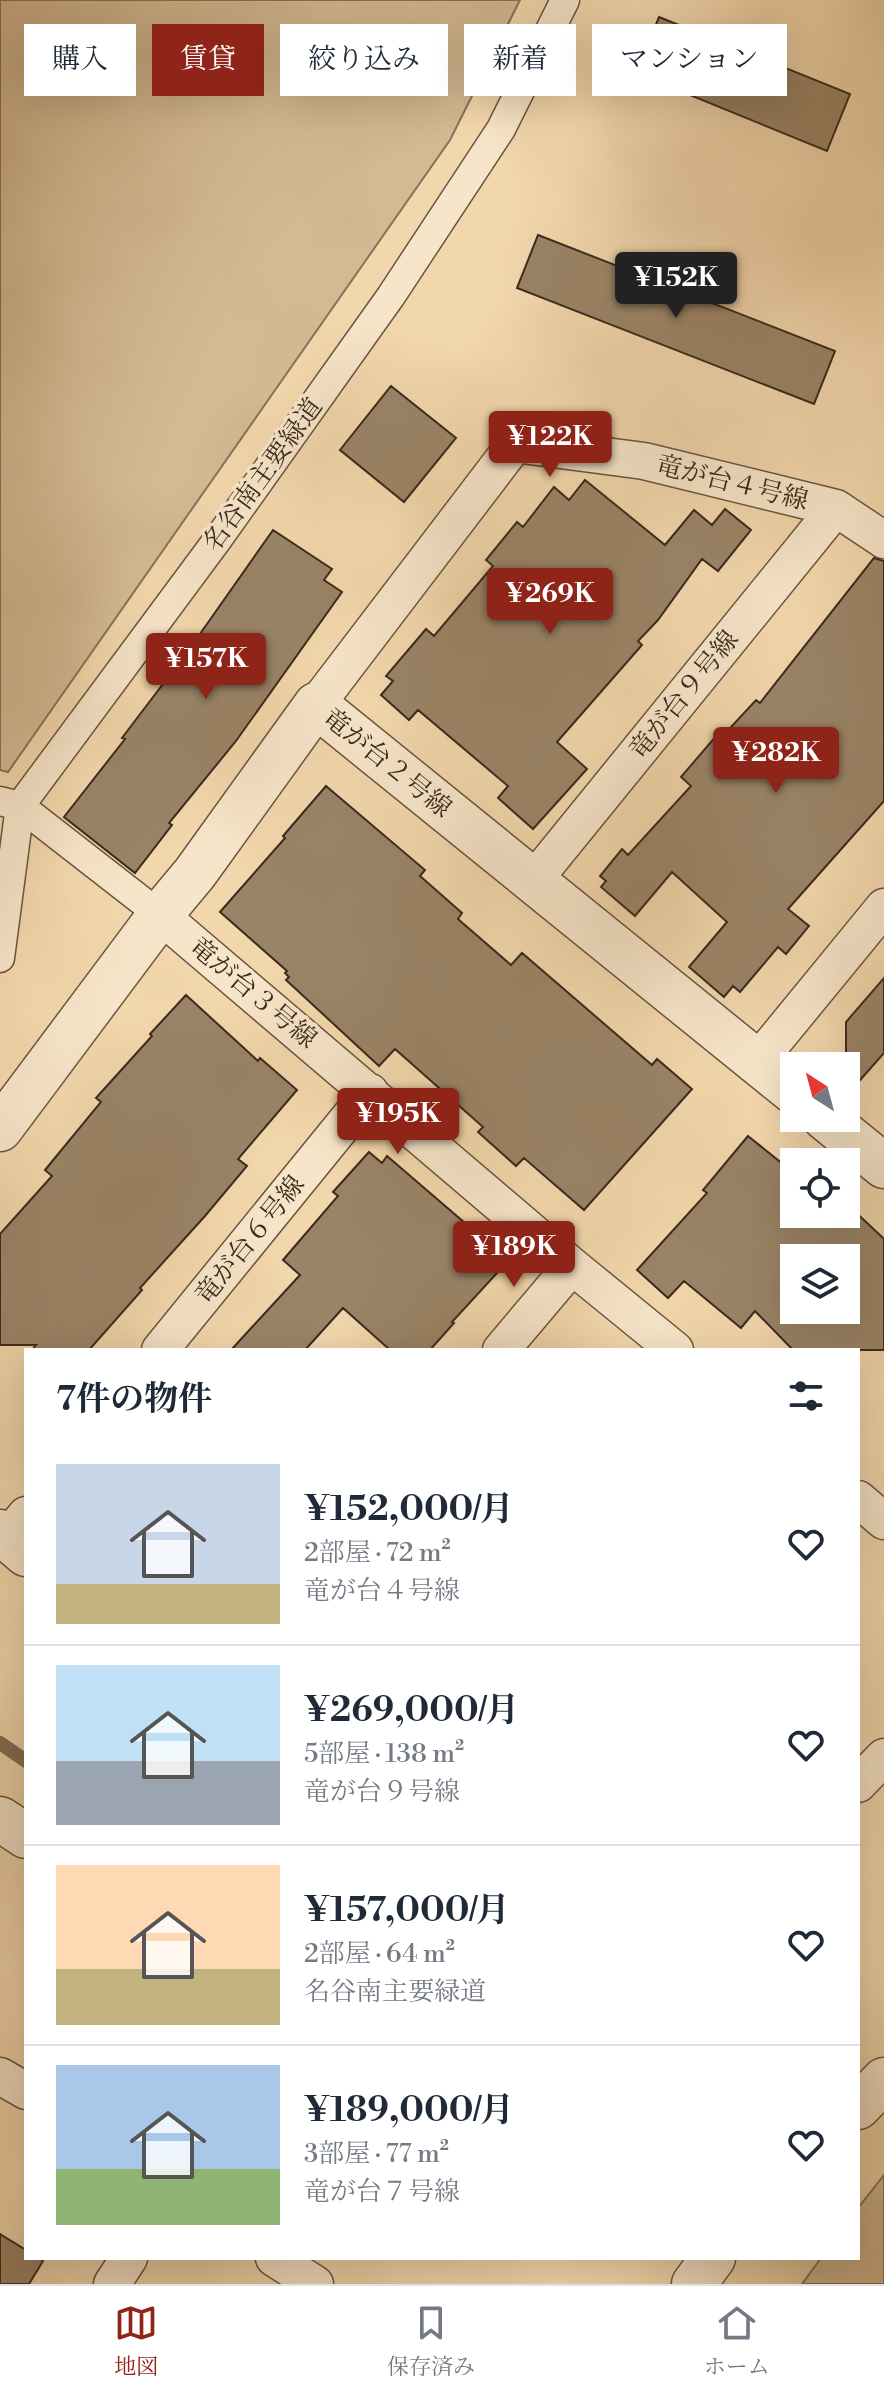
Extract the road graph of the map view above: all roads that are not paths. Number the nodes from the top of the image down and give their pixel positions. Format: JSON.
{"nodes":[{"id":1,"x":565,"y":0,"type":"edge"},
{"id":2,"x":836,"y":508,"type":"junction"},
{"id":3,"x":884,"y":540,"type":"edge"},
{"id":4,"x":316,"y":705,"type":"junction"},
{"id":5,"x":10,"y":804,"type":"edge"},
{"id":6,"x":533,"y":881,"type":"junction"},
{"id":7,"x":884,"y":907,"type":"edge"},
{"id":8,"x":160,"y":915,"type":"junction"},
{"id":9,"x":0,"y":958,"type":"edge"},
{"id":10,"x":757,"y":1062,"type":"junction"},
{"id":11,"x":780,"y":1081,"type":"edge"},
{"id":12,"x":370,"y":1092,"type":"junction"},
{"id":13,"x":0,"y":1129,"type":"edge"},
{"id":14,"x":842,"y":1132,"type":"edge"},
{"id":15,"x":884,"y":1166,"type":"edge"},
{"id":16,"x":572,"y":1266,"type":"junction"},
{"id":17,"x":162,"y":1348,"type":"edge"},
{"id":18,"x":503,"y":1348,"type":"edge"},
{"id":19,"x":673,"y":1348,"type":"edge"},
{"id":20,"x":860,"y":1501,"type":"edge"},
{"id":21,"x":884,"y":1521,"type":"edge"},
{"id":22,"x":884,"y":1757,"type":"edge"},
{"id":23,"x":860,"y":1782,"type":"edge"},
{"id":24,"x":0,"y":1819,"type":"edge"},
{"id":25,"x":24,"y":1835,"type":"edge"},
{"id":26,"x":0,"y":2076,"type":"edge"},
{"id":27,"x":884,"y":2080,"type":"edge"},
{"id":28,"x":24,"y":2090,"type":"edge"},
{"id":29,"x":860,"y":2105,"type":"edge"},
{"id":30,"x":128,"y":2260,"type":"edge"},
{"id":31,"x":277,"y":2260,"type":"edge"},
{"id":32,"x":112,"y":2284,"type":"edge"},
{"id":33,"x":315,"y":2284,"type":"edge"}],
"edges":[{"from":1,"to":5,"type":"street","name":"名谷南主要緑道"},
{"from":2,"to":3,"type":"street","name":"竜が台４号線"},
{"from":2,"to":4,"type":"street","name":"竜が台４号線"},
{"from":2,"to":6,"type":"street","name":"竜が台９号線"},
{"from":4,"to":6,"type":"street","name":"竜が台２号線"},
{"from":4,"to":8,"type":"street","name":"竜が台２号線"},
{"from":5,"to":8,"type":"street"},
{"from":5,"to":9,"type":"street","name":"名谷南主要緑道"},
{"from":6,"to":10,"type":"street","name":"竜が台２号線"},
{"from":7,"to":10,"type":"street"},
{"from":8,"to":12,"type":"street","name":"竜が台３号線"},
{"from":8,"to":13,"type":"street","name":"竜が台２号線"},
{"from":10,"to":11,"type":"street","name":"竜が台２号線"},
{"from":12,"to":16,"type":"street","name":"竜が台３号線"},
{"from":12,"to":17,"type":"street","name":"竜が台６号線"},
{"from":14,"to":15,"type":"street"},
{"from":16,"to":18,"type":"street"},
{"from":16,"to":19,"type":"street","name":"竜が台３号線"},
{"from":20,"to":21,"type":"street"},
{"from":22,"to":23,"type":"street"},
{"from":24,"to":25,"type":"street"},
{"from":26,"to":28,"type":"street"},
{"from":27,"to":29,"type":"street"},
{"from":30,"to":32,"type":"street"},
{"from":31,"to":33,"type":"street"}]}
